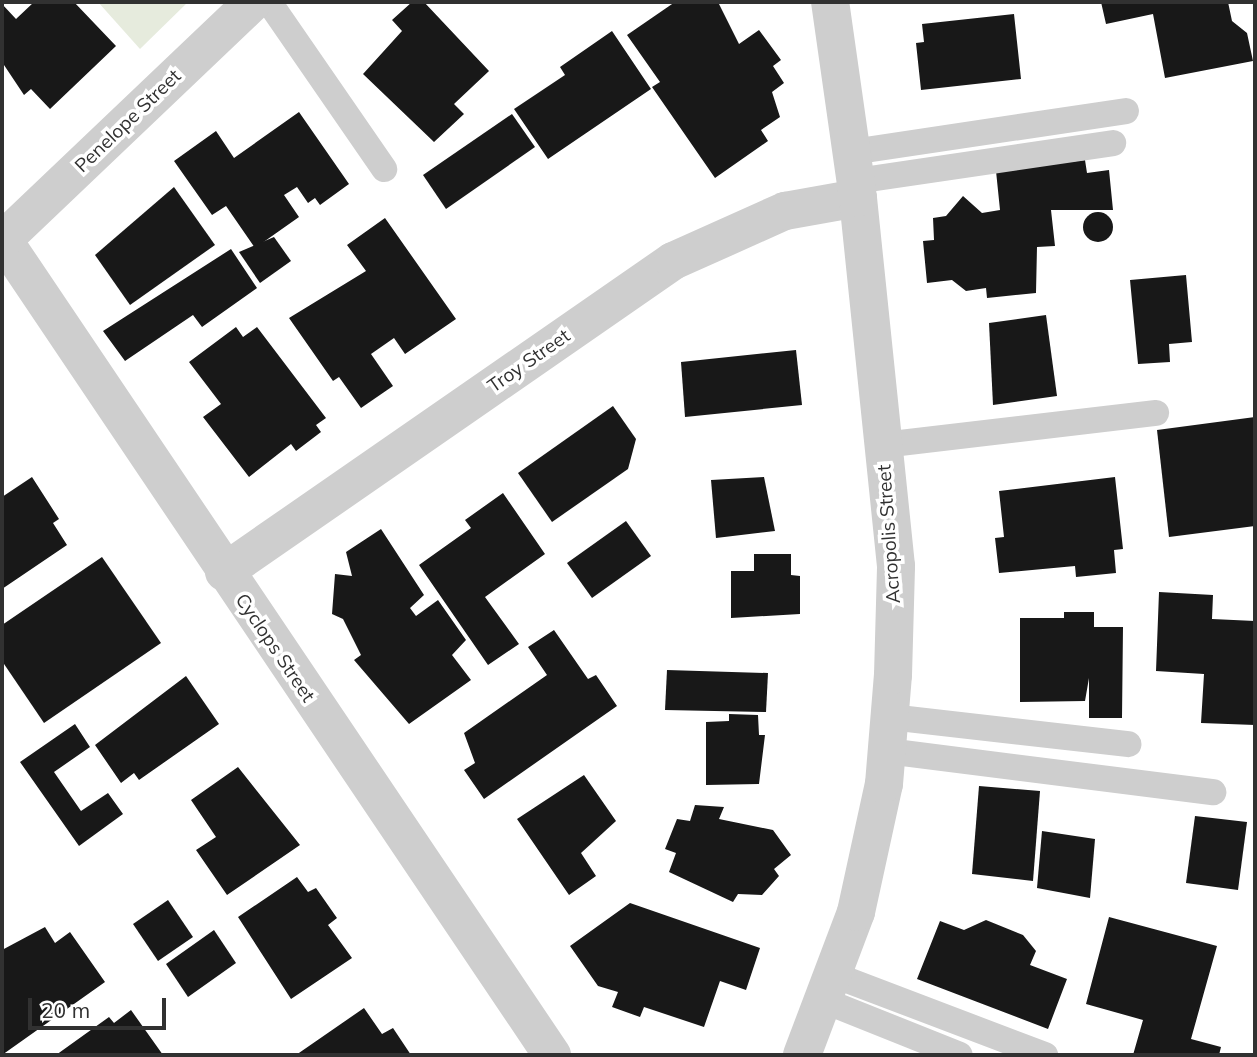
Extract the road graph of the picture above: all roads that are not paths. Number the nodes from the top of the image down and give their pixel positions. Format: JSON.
{"nodes":[{"id":1,"x":253,"y":2,"type":"edge"},
{"id":2,"x":269,"y":2,"type":"edge"},
{"id":3,"x":830,"y":2,"type":"edge"},
{"id":4,"x":1126,"y":111,"type":"dead end"},
{"id":5,"x":1113,"y":143,"type":"dead end"},
{"id":6,"x":384,"y":169,"type":"dead end"},
{"id":7,"x":855,"y":177,"type":"junction"},
{"id":8,"x":3,"y":239,"type":"edge"},
{"id":9,"x":1156,"y":413,"type":"dead end"},
{"id":10,"x":883,"y":445,"type":"junction"},
{"id":11,"x":223,"y":572,"type":"junction"},
{"id":12,"x":888,"y":734,"type":"junction"},
{"id":13,"x":1128,"y":744,"type":"dead end"},
{"id":14,"x":1213,"y":792,"type":"dead end"},
{"id":15,"x":830,"y":988,"type":"junction"},
{"id":16,"x":552,"y":1055,"type":"edge"},
{"id":17,"x":802,"y":1055,"type":"edge"},
{"id":18,"x":960,"y":1055,"type":"edge"},
{"id":19,"x":1045,"y":1055,"type":"edge"}],
"edges":[{"from":1,"to":8,"type":"street","name":"Penelope Street"},
{"from":2,"to":6,"type":"lane"},
{"from":3,"to":7,"type":"street","name":"Acropolis Street"},
{"from":4,"to":7,"type":"lane"},
{"from":5,"to":7,"type":"lane"},
{"from":7,"to":10,"type":"street","name":"Acropolis Street"},
{"from":7,"to":11,"type":"street","name":"Troy Street"},
{"from":8,"to":11,"type":"street","name":"Cyclops Street"},
{"from":9,"to":10,"type":"lane"},
{"from":10,"to":12,"type":"street","name":"Acropolis Street"},
{"from":11,"to":16,"type":"street","name":"Cyclops Street"},
{"from":12,"to":13,"type":"lane"},
{"from":12,"to":14,"type":"lane"},
{"from":12,"to":15,"type":"street","name":"Acropolis Street"},
{"from":15,"to":17,"type":"street","name":"Acropolis Street"},
{"from":15,"to":18,"type":"lane"},
{"from":15,"to":19,"type":"lane"}]}
